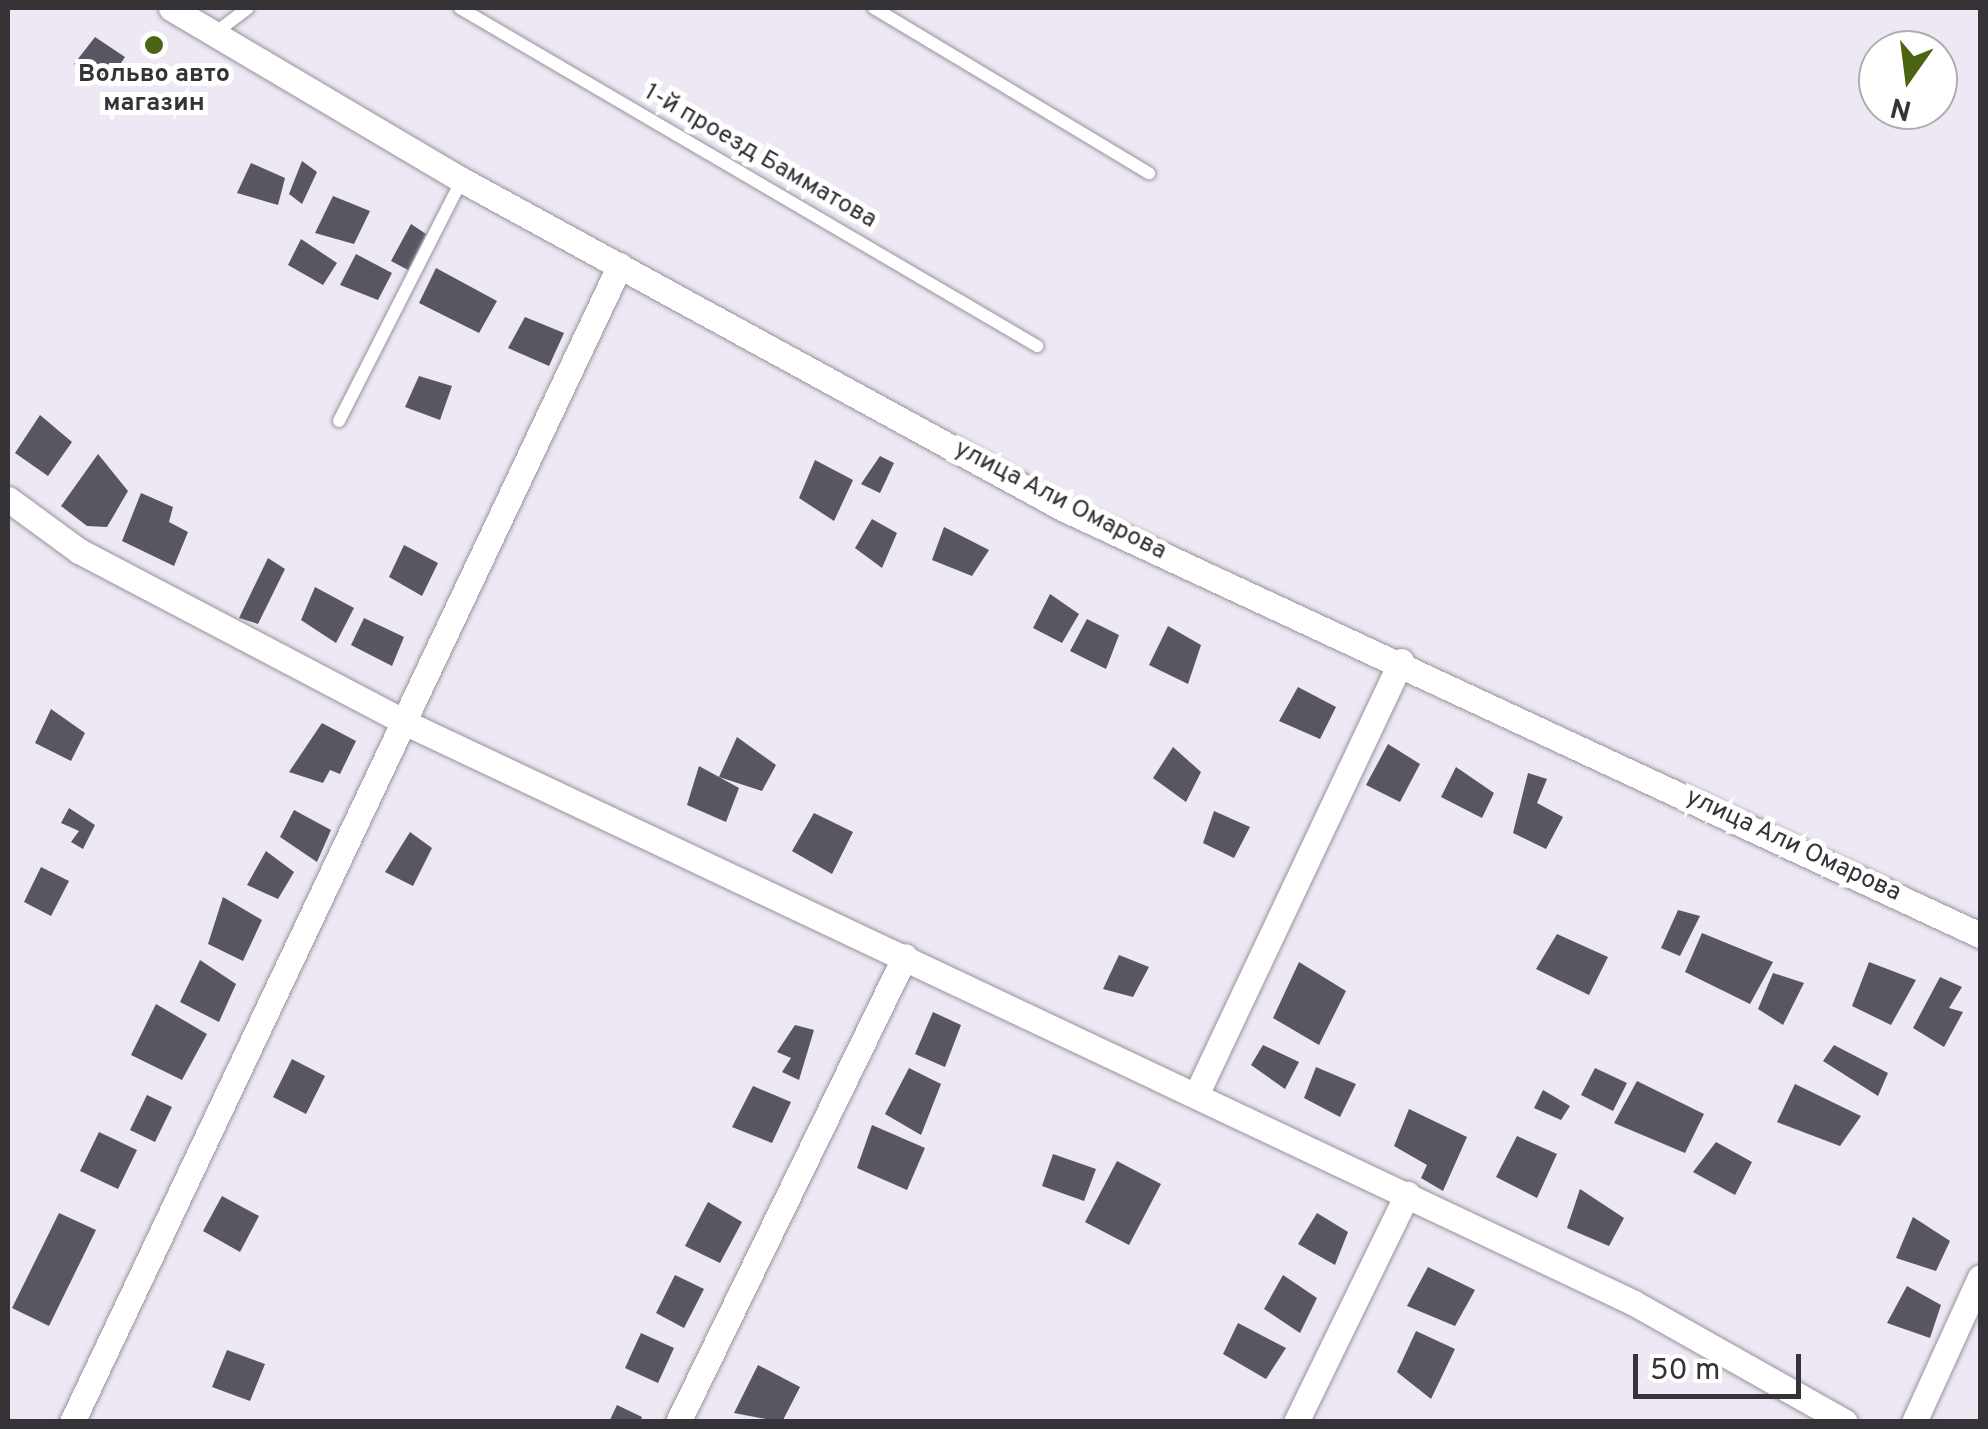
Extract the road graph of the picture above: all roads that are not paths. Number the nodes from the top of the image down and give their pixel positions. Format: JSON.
{"nodes":[{"id":1,"x":171,"y":8,"type":"edge"},
{"id":2,"x":248,"y":8,"type":"edge"},
{"id":3,"x":460,"y":8,"type":"edge"},
{"id":4,"x":874,"y":8,"type":"edge"},
{"id":5,"x":209,"y":38,"type":"junction"},
{"id":6,"x":1149,"y":173,"type":"dead end"},
{"id":7,"x":462,"y":180,"type":"junction"},
{"id":8,"x":620,"y":265,"type":"junction"},
{"id":9,"x":1038,"y":346,"type":"dead end"},
{"id":10,"x":339,"y":421,"type":"dead end"},
{"id":11,"x":8,"y":498,"type":"edge"},
{"id":12,"x":1400,"y":661,"type":"junction"},
{"id":13,"x":406,"y":723,"type":"junction"},
{"id":14,"x":1980,"y":935,"type":"edge"},
{"id":15,"x":905,"y":956,"type":"junction"},
{"id":16,"x":1196,"y":1095,"type":"junction"},
{"id":17,"x":1407,"y":1194,"type":"junction"},
{"id":18,"x":1980,"y":1277,"type":"edge"},
{"id":19,"x":72,"y":1422,"type":"edge"},
{"id":20,"x":678,"y":1422,"type":"edge"},
{"id":21,"x":1296,"y":1422,"type":"edge"},
{"id":22,"x":1845,"y":1422,"type":"edge"},
{"id":23,"x":1914,"y":1422,"type":"edge"}],
"edges":[{"from":1,"to":5,"type":"street","name":"улица Али Омарова"},
{"from":2,"to":5,"type":"lane"},
{"from":3,"to":9,"type":"lane","name":"1-й проезд Бамматова"},
{"from":4,"to":6,"type":"lane"},
{"from":5,"to":7,"type":"street","name":"улица Али Омарова"},
{"from":7,"to":8,"type":"street","name":"улица Али Омарова"},
{"from":7,"to":10,"type":"lane"},
{"from":8,"to":12,"type":"street","name":"улица Али Омарова"},
{"from":8,"to":13,"type":"street"},
{"from":11,"to":13,"type":"street"},
{"from":12,"to":14,"type":"street","name":"улица Али Омарова"},
{"from":12,"to":16,"type":"street"},
{"from":13,"to":15,"type":"street"},
{"from":13,"to":19,"type":"street"},
{"from":15,"to":16,"type":"street"},
{"from":15,"to":20,"type":"street"},
{"from":16,"to":17,"type":"street"},
{"from":17,"to":21,"type":"street"},
{"from":17,"to":22,"type":"street"},
{"from":18,"to":23,"type":"street"}]}
